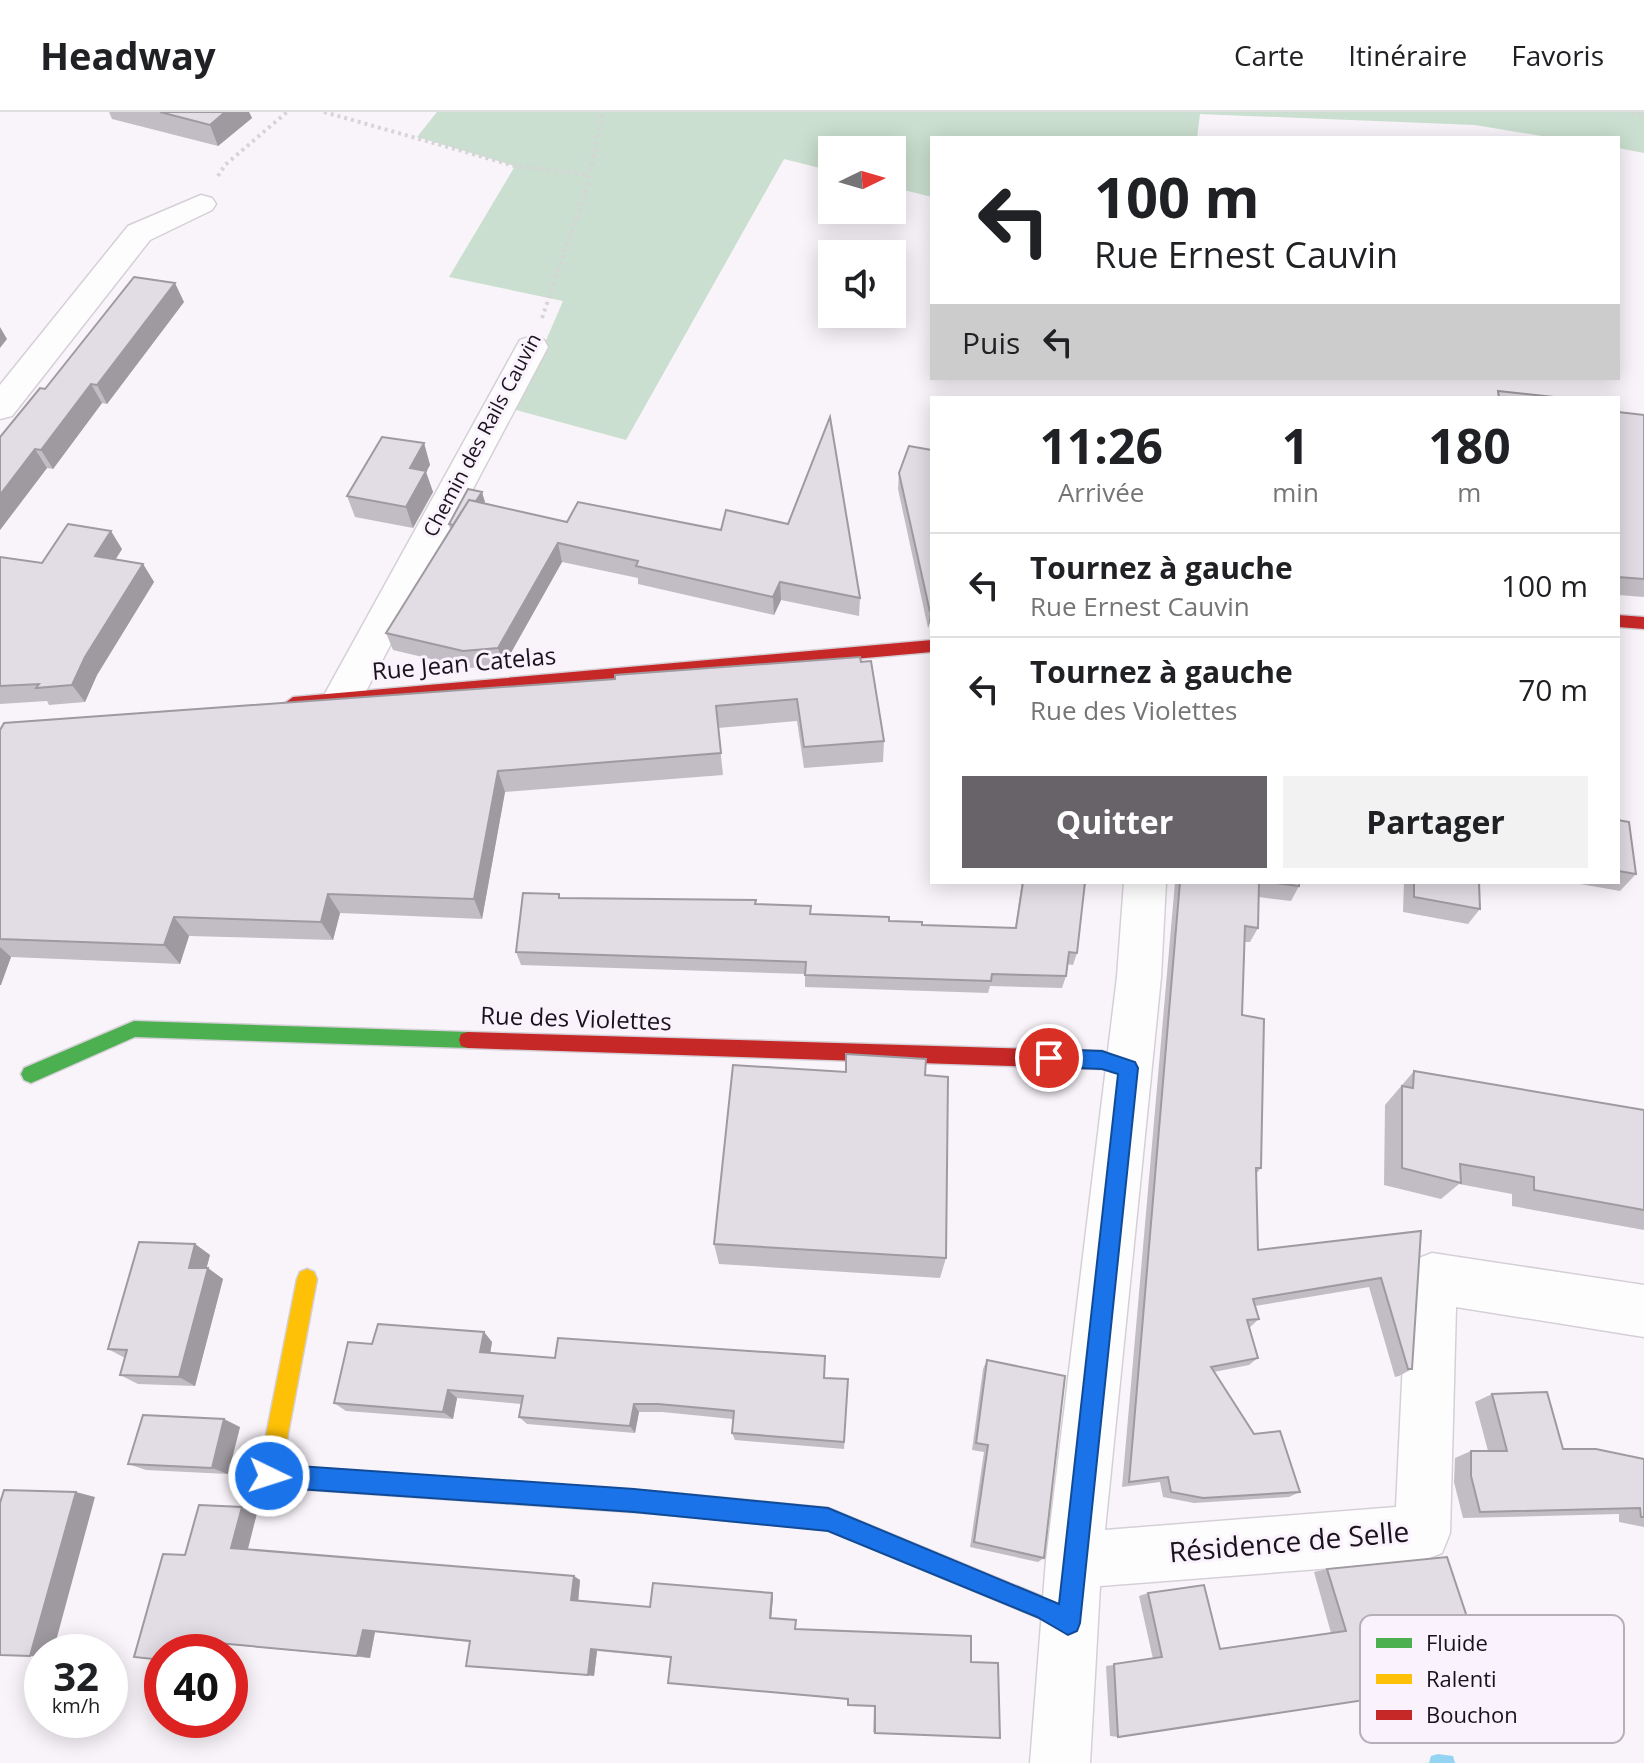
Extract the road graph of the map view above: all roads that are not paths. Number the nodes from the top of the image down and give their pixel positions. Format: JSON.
{"nodes":[{"id":1,"x":201,"y":204,"type":"road end"},
{"id":2,"x":532,"y":347,"type":"road end"},
{"id":3,"x":0,"y":408,"type":"edge"},
{"id":4,"x":1620,"y":621,"type":"edge"},
{"id":5,"x":1644,"y":623,"type":"edge"},
{"id":6,"x":930,"y":646,"type":"edge"},
{"id":7,"x":342,"y":699,"type":"junction"},
{"id":8,"x":281,"y":704,"type":"edge"},
{"id":9,"x":1145,"y":884,"type":"edge"},
{"id":10,"x":1128,"y":1068,"type":"junction"},
{"id":11,"x":31,"y":1074,"type":"dead end"},
{"id":12,"x":307,"y":1279,"type":"dead end"},
{"id":13,"x":1644,"y":1311,"type":"edge"},
{"id":14,"x":1074,"y":1560,"type":"junction"},
{"id":15,"x":1068,"y":1623,"type":"junction"},
{"id":16,"x":1060,"y":1763,"type":"edge"}],
"edges":[{"from":1,"to":3,"type":"street"},
{"from":2,"to":7,"type":"street","name":"Chemin des Rails Cauvin"},
{"from":4,"to":5,"type":"street"},
{"from":6,"to":7,"type":"street","name":"Rue Jean Catelas"},
{"from":7,"to":8,"type":"street","name":"Rue Jean Catelas"},
{"from":9,"to":10,"type":"street"},
{"from":10,"to":11,"type":"street","name":"Rue des Violettes"},
{"from":10,"to":14,"type":"street"},
{"from":12,"to":15,"type":"street"},
{"from":13,"to":14,"type":"street","name":"Résidence de Selle"},
{"from":14,"to":15,"type":"street"},
{"from":15,"to":16,"type":"street"}]}
